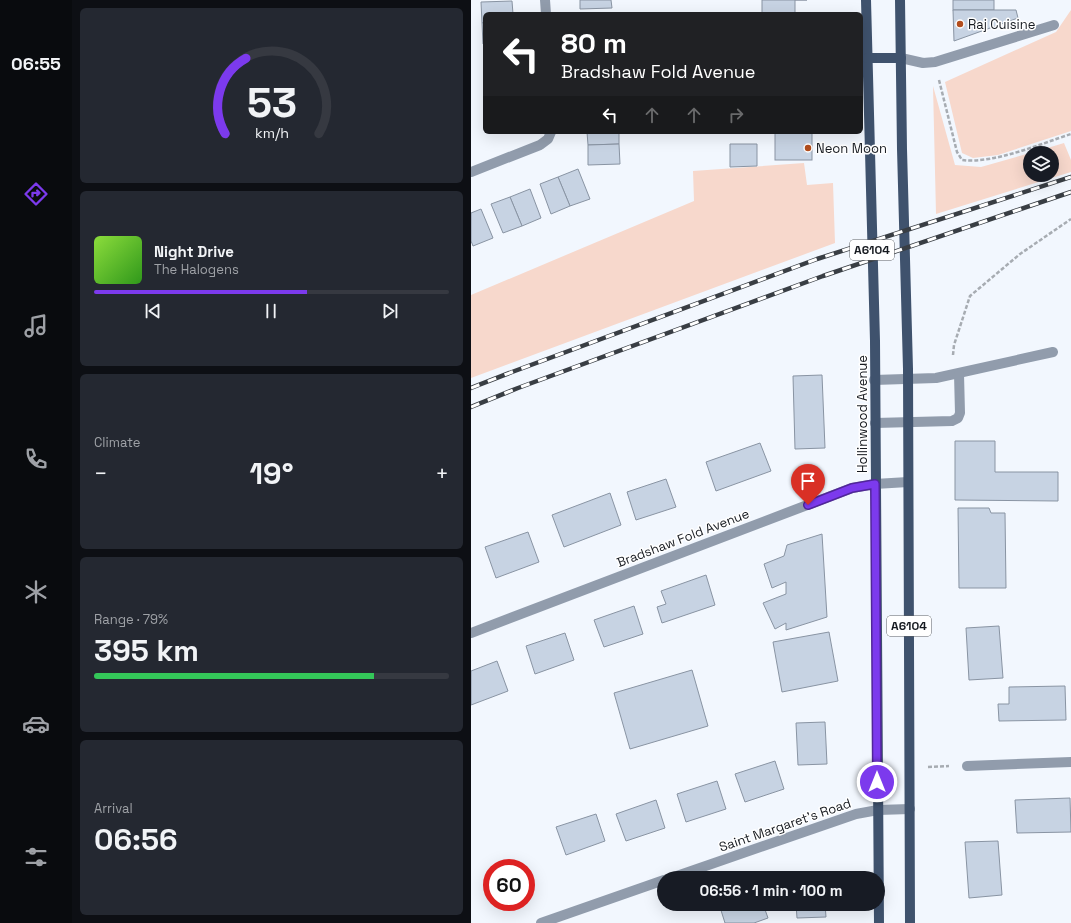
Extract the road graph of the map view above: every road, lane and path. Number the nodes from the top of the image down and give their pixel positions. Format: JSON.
{"nodes":[{"id":1,"x":545,"y":0,"type":"edge"},
{"id":2,"x":866,"y":0,"type":"edge"},
{"id":3,"x":900,"y":0,"type":"edge"},
{"id":4,"x":546,"y":12,"type":"edge"},
{"id":5,"x":1054,"y":25,"type":"dead end"},
{"id":6,"x":867,"y":58,"type":"junction"},
{"id":7,"x":901,"y":58,"type":"junction"},
{"id":8,"x":935,"y":62,"type":"junction"},
{"id":9,"x":550,"y":134,"type":"edge"},
{"id":10,"x":1071,"y":134,"type":"edge"},
{"id":11,"x":471,"y":172,"type":"edge"},
{"id":12,"x":1071,"y":219,"type":"edge"},
{"id":13,"x":1053,"y":352,"type":"dead end"},
{"id":14,"x":952,"y":360,"type":"dead end"},
{"id":15,"x":959,"y":374,"type":"junction"},
{"id":16,"x":908,"y":379,"type":"junction"},
{"id":17,"x":875,"y":380,"type":"junction"},
{"id":18,"x":908,"y":422,"type":"junction"},
{"id":19,"x":875,"y":423,"type":"junction"},
{"id":20,"x":908,"y":482,"type":"junction"},
{"id":21,"x":875,"y":484,"type":"junction"},
{"id":22,"x":471,"y":633,"type":"edge"},
{"id":23,"x":1071,"y":762,"type":"edge"},
{"id":24,"x":967,"y":766,"type":"dead end"},
{"id":25,"x":910,"y":809,"type":"junction"},
{"id":26,"x":878,"y":810,"type":"junction"},
{"id":27,"x":691,"y":871,"type":"edge"},
{"id":28,"x":657,"y":882,"type":"edge"},
{"id":29,"x":541,"y":923,"type":"edge"},
{"id":30,"x":879,"y":923,"type":"edge"},
{"id":31,"x":910,"y":923,"type":"edge"}],
"edges":[{"from":1,"to":4,"type":"street"},
{"from":2,"to":6,"type":"main road","name":"Hollinwood Avenue","number":"A6104"},
{"from":3,"to":7,"type":"main road","number":"A6104"},
{"from":5,"to":8,"type":"street"},
{"from":6,"to":7,"type":"main road"},
{"from":6,"to":17,"type":"main road","name":"Hollinwood Avenue","number":"A6104"},
{"from":7,"to":8,"type":"street"},
{"from":7,"to":16,"type":"main road","number":"A6104"},
{"from":8,"to":10,"type":"path"},
{"from":9,"to":11,"type":"street"},
{"from":12,"to":14,"type":"path"},
{"from":13,"to":15,"type":"street"},
{"from":15,"to":16,"type":"street"},
{"from":15,"to":18,"type":"street"},
{"from":16,"to":17,"type":"street"},
{"from":16,"to":18,"type":"main road","number":"A6104"},
{"from":17,"to":19,"type":"main road","name":"Hollinwood Avenue"},
{"from":18,"to":19,"type":"street"},
{"from":18,"to":20,"type":"main road","number":"A6104"},
{"from":19,"to":21,"type":"main road","name":"Hollinwood Avenue"},
{"from":20,"to":21,"type":"street","name":"Bradshaw Fold Avenue"},
{"from":20,"to":25,"type":"main road","number":"A6104"},
{"from":21,"to":22,"type":"street","name":"Bradshaw Fold Avenue"},
{"from":21,"to":26,"type":"main road","name":"Hollinwood Avenue"},
{"from":23,"to":24,"type":"street"},
{"from":25,"to":26,"type":"street","name":"Saint Margaret's Road"},
{"from":25,"to":31,"type":"main road","number":"A6104"},
{"from":26,"to":27,"type":"street","name":"Saint Margaret's Road"},
{"from":26,"to":30,"type":"main road","name":"Hollinwood Avenue"},
{"from":28,"to":29,"type":"street"}]}
